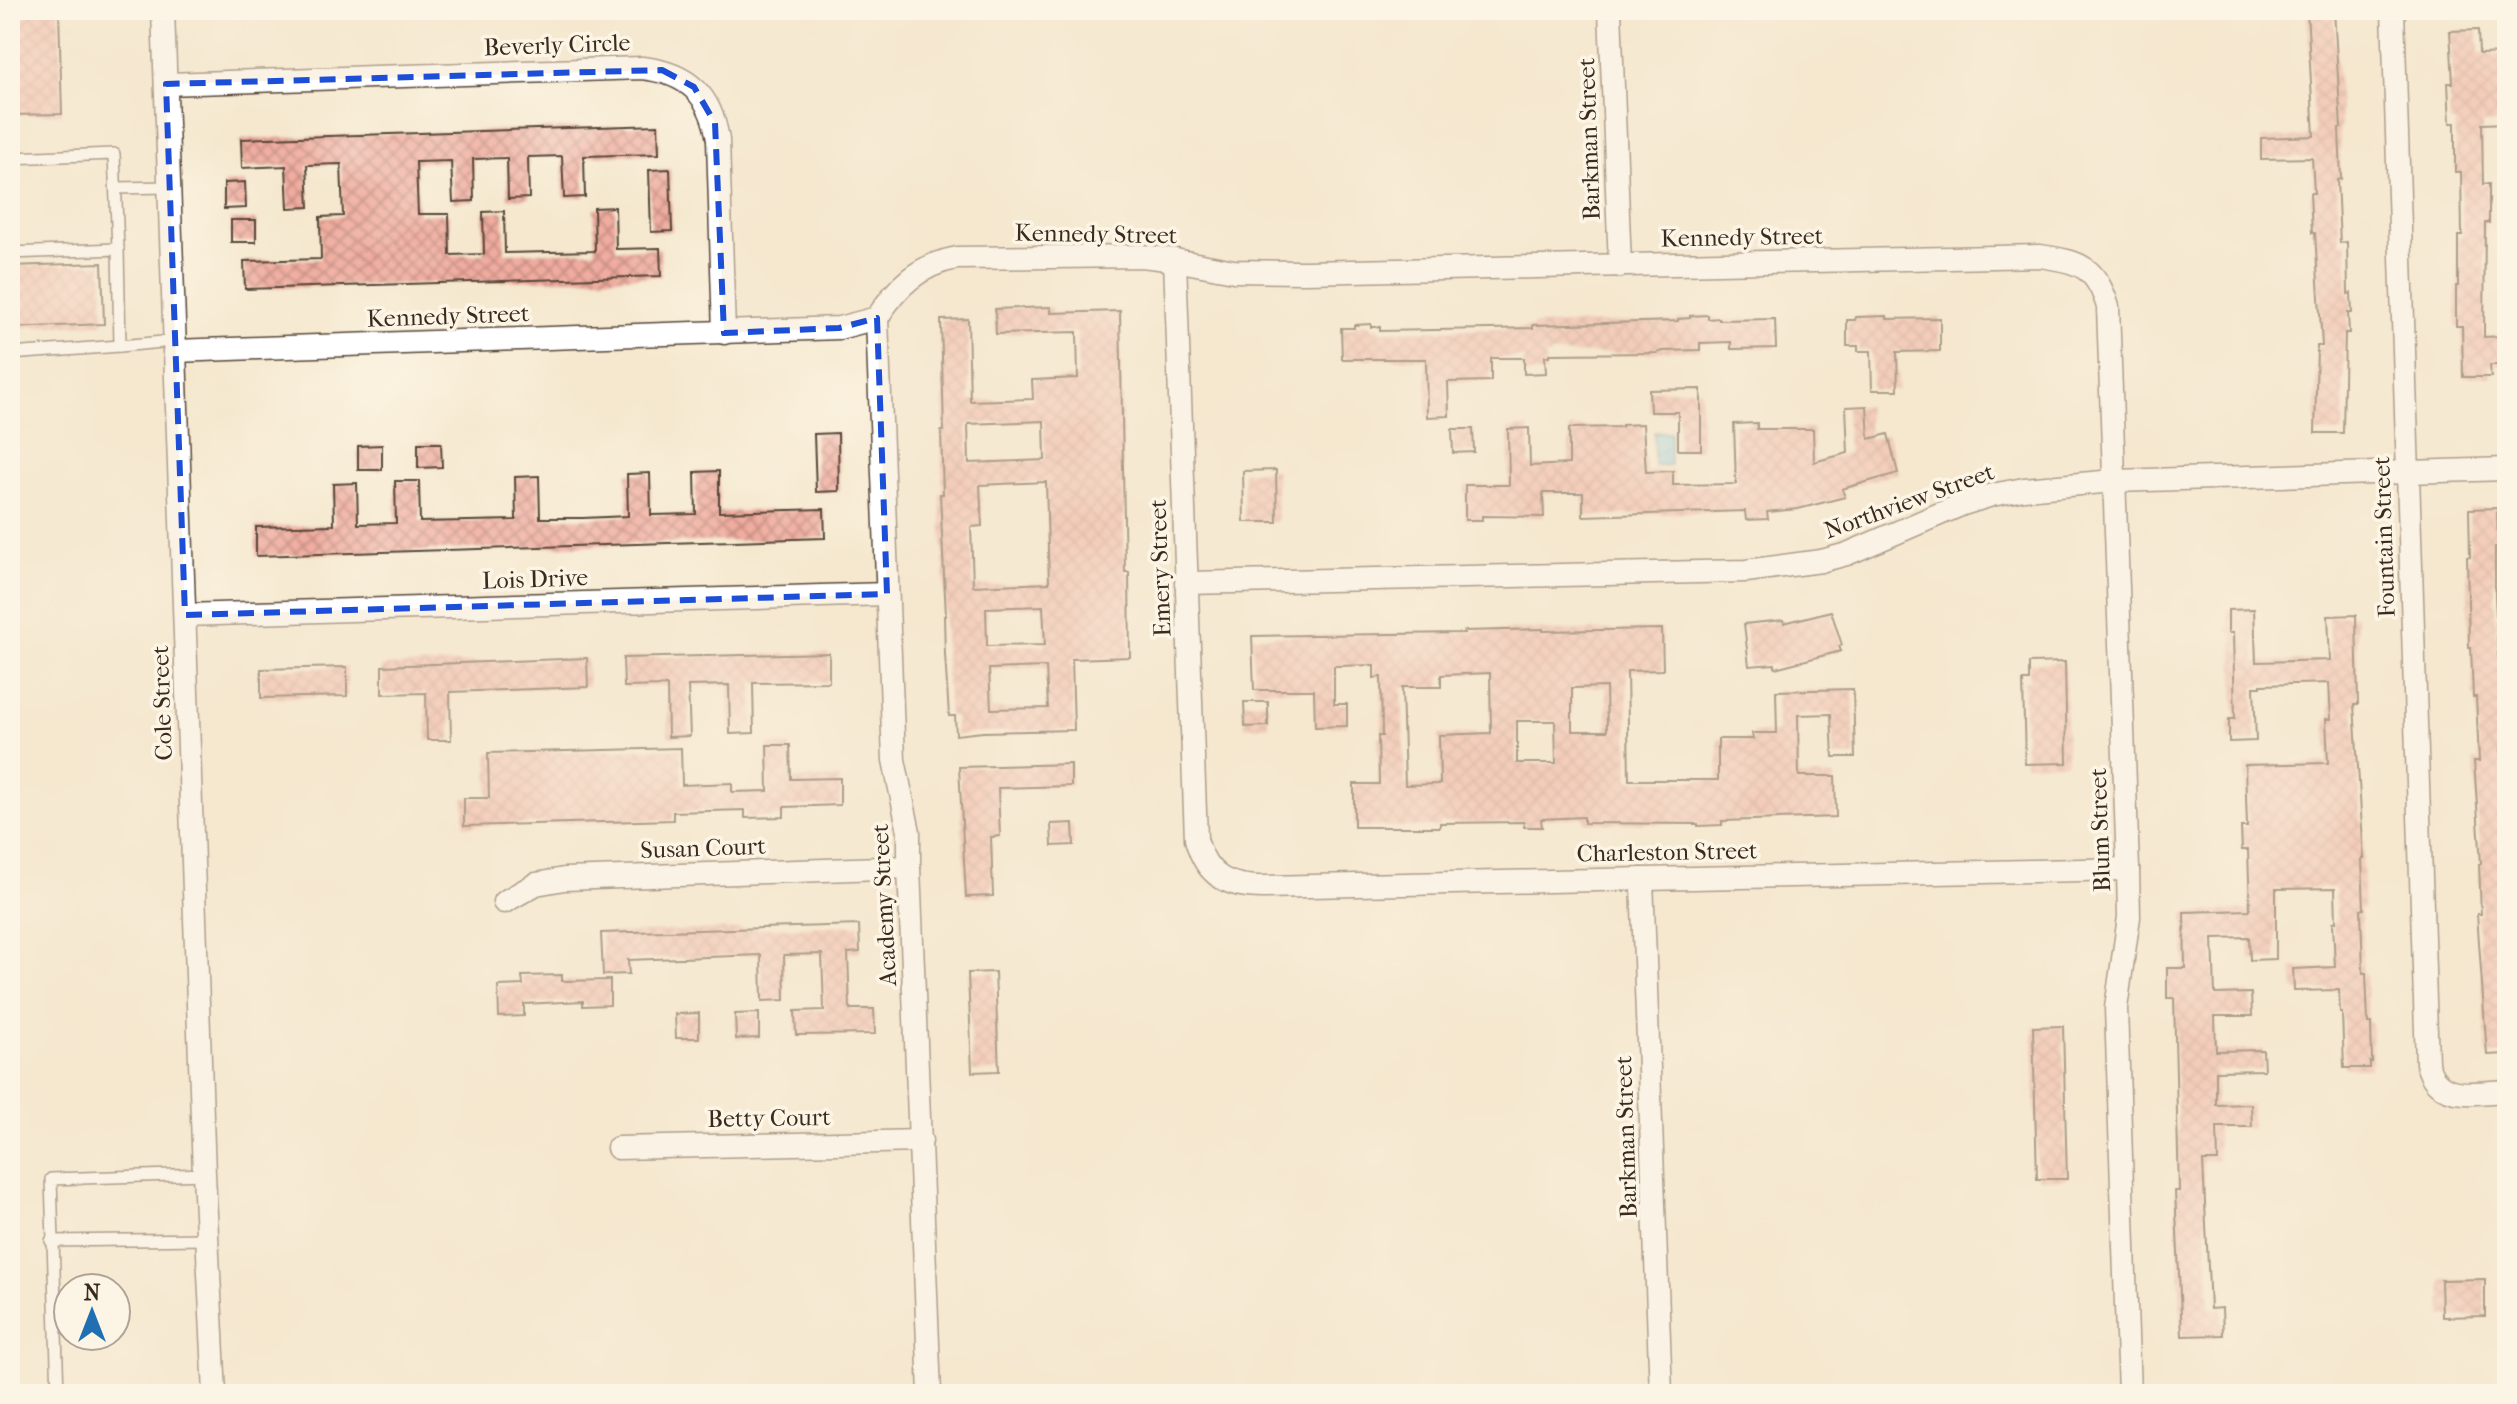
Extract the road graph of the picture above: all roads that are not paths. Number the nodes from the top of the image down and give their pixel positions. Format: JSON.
{"nodes":[{"id":1,"x":163,"y":10,"type":"edge"},
{"id":2,"x":1610,"y":10,"type":"edge"},
{"id":3,"x":2393,"y":10,"type":"edge"},
{"id":4,"x":166,"y":84,"type":"junction"},
{"id":5,"x":10,"y":158,"type":"edge"},
{"id":6,"x":169,"y":187,"type":"junction"},
{"id":7,"x":116,"y":188,"type":"junction"},
{"id":8,"x":118,"y":249,"type":"junction"},
{"id":9,"x":10,"y":253,"type":"edge"},
{"id":10,"x":1175,"y":260,"type":"junction"},
{"id":11,"x":1620,"y":266,"type":"junction"},
{"id":12,"x":2087,"y":269,"type":"joint"},
{"id":13,"x":877,"y":318,"type":"junction"},
{"id":14,"x":724,"y":333,"type":"junction"},
{"id":15,"x":120,"y":346,"type":"junction"},
{"id":16,"x":174,"y":346,"type":"junction"},
{"id":17,"x":10,"y":354,"type":"edge"},
{"id":18,"x":2507,"y":469,"type":"edge"},
{"id":19,"x":2408,"y":472,"type":"junction"},
{"id":20,"x":2114,"y":481,"type":"junction"},
{"id":21,"x":1186,"y":583,"type":"junction"},
{"id":22,"x":887,"y":594,"type":"junction"},
{"id":23,"x":185,"y":615,"type":"junction"},
{"id":24,"x":909,"y":867,"type":"junction"},
{"id":25,"x":2128,"y":869,"type":"junction"},
{"id":26,"x":1212,"y":871,"type":"joint"},
{"id":27,"x":1642,"y":879,"type":"junction"},
{"id":28,"x":504,"y":902,"type":"dead end"},
{"id":29,"x":2507,"y":1091,"type":"edge"},
{"id":30,"x":921,"y":1141,"type":"junction"},
{"id":31,"x":618,"y":1148,"type":"dead end"},
{"id":32,"x":204,"y":1174,"type":"junction"},
{"id":33,"x":207,"y":1239,"type":"junction"},
{"id":34,"x":51,"y":1241,"type":"junction"},
{"id":35,"x":58,"y":1394,"type":"edge"},
{"id":36,"x":215,"y":1394,"type":"edge"},
{"id":37,"x":930,"y":1394,"type":"edge"},
{"id":38,"x":1661,"y":1394,"type":"edge"},
{"id":39,"x":2129,"y":1394,"type":"edge"}],
"edges":[{"from":1,"to":4,"type":"street","name":"Cole Street"},
{"from":2,"to":11,"type":"street","name":"Barkman Street"},
{"from":3,"to":19,"type":"street","name":"Fountain Street"},
{"from":4,"to":6,"type":"street","name":"Cole Street"},
{"from":4,"to":14,"type":"street","name":"Beverly Circle"},
{"from":5,"to":7,"type":"lane"},
{"from":6,"to":7,"type":"lane"},
{"from":6,"to":16,"type":"street","name":"Cole Street"},
{"from":7,"to":8,"type":"lane"},
{"from":8,"to":9,"type":"lane"},
{"from":8,"to":15,"type":"lane"},
{"from":10,"to":11,"type":"street","name":"Kennedy Street"},
{"from":10,"to":13,"type":"street","name":"Kennedy Street"},
{"from":10,"to":21,"type":"street","name":"Emery Street"},
{"from":11,"to":12,"type":"street","name":"Kennedy Street"},
{"from":12,"to":20,"type":"street","name":"Blum Street"},
{"from":13,"to":14,"type":"street","name":"Kennedy Street"},
{"from":13,"to":22,"type":"street","name":"Academy Street"},
{"from":14,"to":16,"type":"street","name":"Kennedy Street"},
{"from":15,"to":16,"type":"lane"},
{"from":15,"to":17,"type":"lane"},
{"from":16,"to":23,"type":"street","name":"Cole Street"},
{"from":18,"to":19,"type":"street","name":"Northview Street"},
{"from":19,"to":20,"type":"street","name":"Northview Street"},
{"from":19,"to":29,"type":"street","name":"Fountain Street"},
{"from":20,"to":21,"type":"street","name":"Northview Street"},
{"from":20,"to":25,"type":"street","name":"Blum Street"},
{"from":21,"to":26,"type":"street","name":"Emery Street"},
{"from":22,"to":23,"type":"street","name":"Lois Drive"},
{"from":22,"to":24,"type":"street","name":"Academy Street"},
{"from":23,"to":32,"type":"street","name":"Cole Street"},
{"from":24,"to":28,"type":"street","name":"Susan Court"},
{"from":24,"to":30,"type":"street","name":"Academy Street"},
{"from":25,"to":27,"type":"street","name":"Charleston Street"},
{"from":25,"to":39,"type":"street","name":"Blum Street"},
{"from":26,"to":27,"type":"street","name":"Charleston Street"},
{"from":27,"to":38,"type":"street","name":"Barkman Street"},
{"from":30,"to":31,"type":"street","name":"Betty Court"},
{"from":30,"to":37,"type":"street","name":"Academy Street"},
{"from":32,"to":33,"type":"street","name":"Cole Street"},
{"from":32,"to":34,"type":"lane"},
{"from":33,"to":34,"type":"lane"},
{"from":33,"to":36,"type":"street","name":"Cole Street"},
{"from":34,"to":35,"type":"lane"}]}
